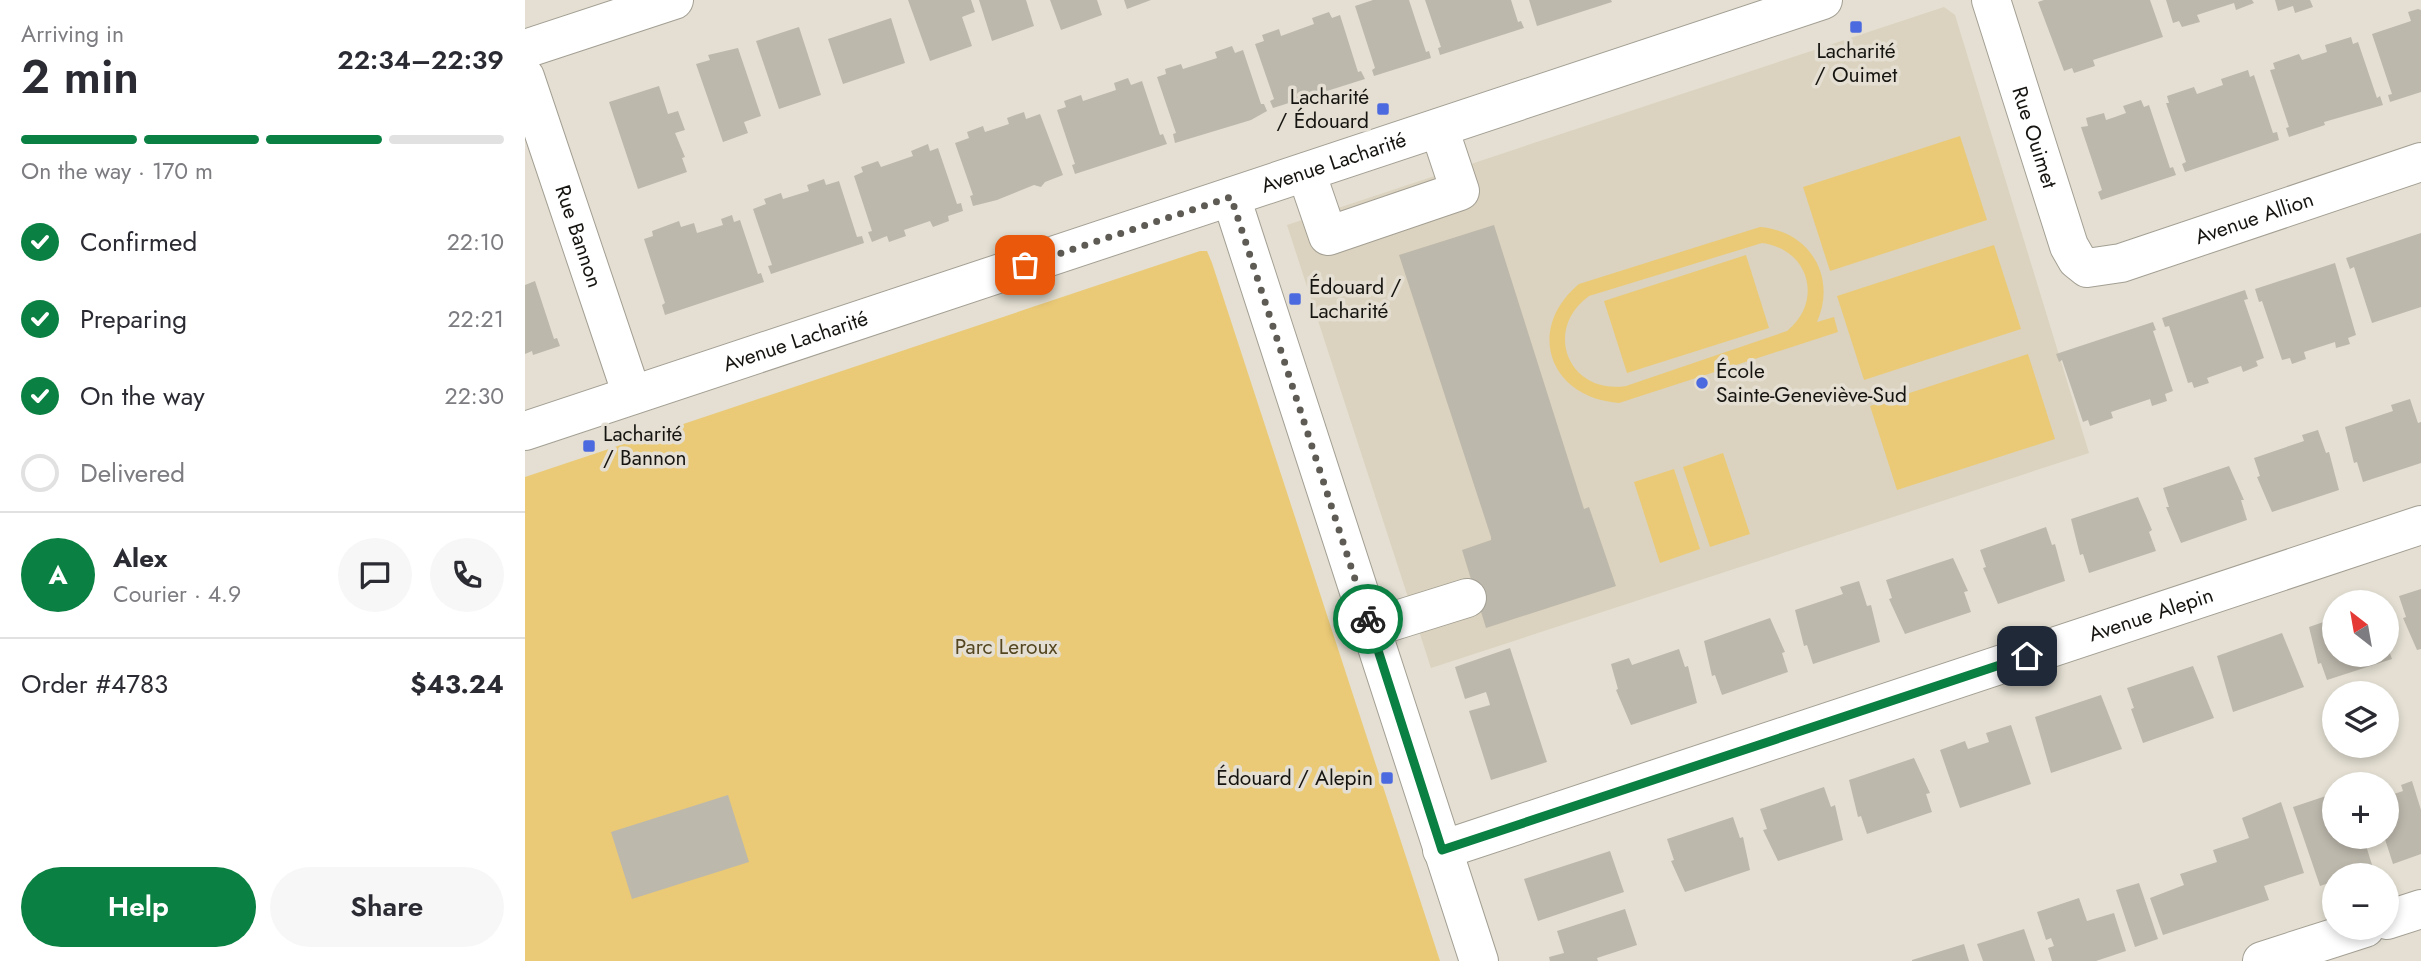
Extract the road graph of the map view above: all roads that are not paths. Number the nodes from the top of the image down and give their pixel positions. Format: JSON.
{"nodes":[{"id":1,"x":674,"y":0,"type":"edge"},
{"id":2,"x":1823,"y":0,"type":"edge"},
{"id":3,"x":1991,"y":0,"type":"edge"},
{"id":4,"x":525,"y":49,"type":"edge"},
{"id":5,"x":525,"y":78,"type":"edge"},
{"id":6,"x":1439,"y":128,"type":"junction"},
{"id":7,"x":2421,"y":162,"type":"edge"},
{"id":8,"x":1306,"y":172,"type":"junction"},
{"id":9,"x":1231,"y":197,"type":"junction"},
{"id":10,"x":2087,"y":268,"type":"joint"},
{"id":11,"x":632,"y":395,"type":"junction"},
{"id":12,"x":525,"y":432,"type":"edge"},
{"id":13,"x":2421,"y":525,"type":"edge"},
{"id":14,"x":1467,"y":598,"type":"dead end"},
{"id":15,"x":1371,"y":628,"type":"junction"},
{"id":16,"x":1442,"y":850,"type":"junction"},
{"id":17,"x":2421,"y":909,"type":"edge"},
{"id":18,"x":2399,"y":916,"type":"edge"},
{"id":19,"x":2328,"y":940,"type":"edge"},
{"id":20,"x":1479,"y":961,"type":"edge"},
{"id":21,"x":2262,"y":961,"type":"edge"}],
"edges":[{"from":1,"to":4,"type":"street"},
{"from":2,"to":6,"type":"street","name":"Avenue Lacharité"},
{"from":3,"to":10,"type":"street","name":"Rue Ouimet"},
{"from":5,"to":11,"type":"street","name":"Rue Bannon"},
{"from":6,"to":8,"type":"street","name":"Avenue Lacharité"},
{"from":6,"to":8,"type":"street"},
{"from":7,"to":10,"type":"street","name":"Avenue Allion"},
{"from":8,"to":9,"type":"street","name":"Avenue Lacharité"},
{"from":9,"to":11,"type":"street","name":"Avenue Lacharité"},
{"from":9,"to":15,"type":"street"},
{"from":11,"to":12,"type":"street","name":"Avenue Lacharité"},
{"from":13,"to":16,"type":"street","name":"Avenue Alepin"},
{"from":14,"to":15,"type":"street"},
{"from":15,"to":16,"type":"street"},
{"from":16,"to":20,"type":"street"},
{"from":17,"to":18,"type":"street"},
{"from":19,"to":21,"type":"street"}]}
